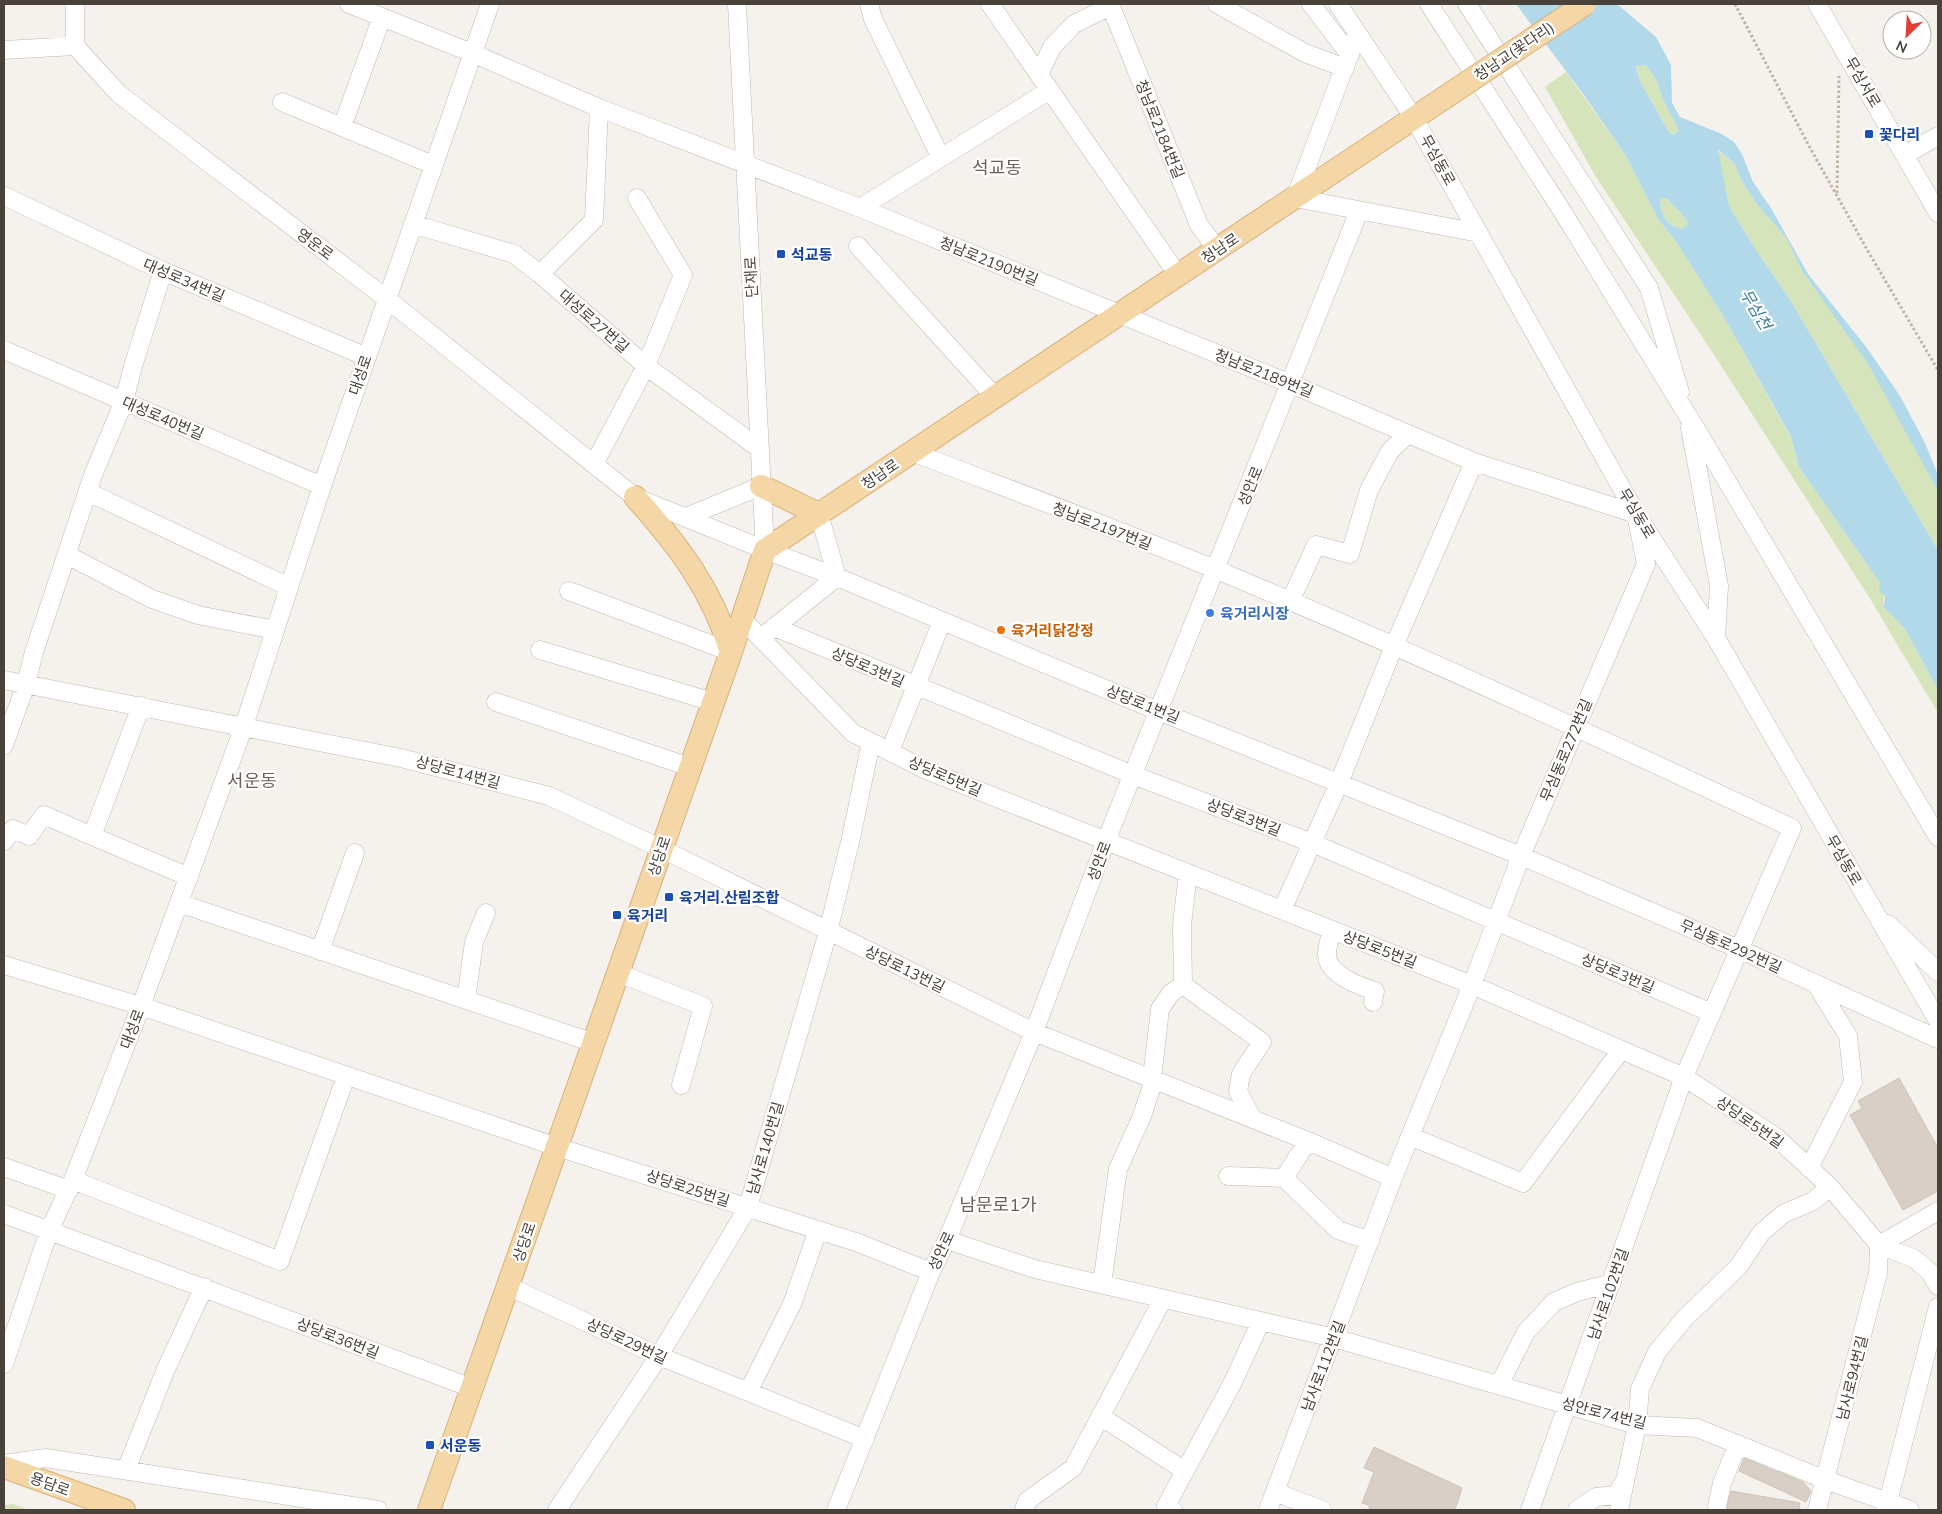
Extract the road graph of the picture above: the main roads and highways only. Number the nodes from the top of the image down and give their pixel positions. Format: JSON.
{"nodes":[{"id":1,"x":1584,"y":4,"type":"edge"},
{"id":2,"x":1444,"y":98,"type":"joint"},
{"id":3,"x":762,"y":486,"type":"road end"},
{"id":4,"x":635,"y":496,"type":"road end"},
{"id":5,"x":819,"y":514,"type":"junction"},
{"id":6,"x":765,"y":550,"type":"joint"},
{"id":7,"x":731,"y":652,"type":"junction"},
{"id":8,"x":4,"y":1466,"type":"edge"},
{"id":9,"x":124,"y":1510,"type":"edge"},
{"id":10,"x":429,"y":1510,"type":"edge"}],
"edges":[{"from":1,"to":2,"type":"main road","name":"청남교(꽃다리)","bridge":true},
{"from":2,"to":5,"type":"main road","name":"청남로"},
{"from":3,"to":5,"type":"main road"},
{"from":4,"to":7,"type":"main road"},
{"from":5,"to":6,"type":"main road","name":"청남로"},
{"from":6,"to":7,"type":"main road","name":"상당로"},
{"from":7,"to":10,"type":"main road","name":"상당로"},
{"from":8,"to":9,"type":"main road","name":"용담로"}]}
